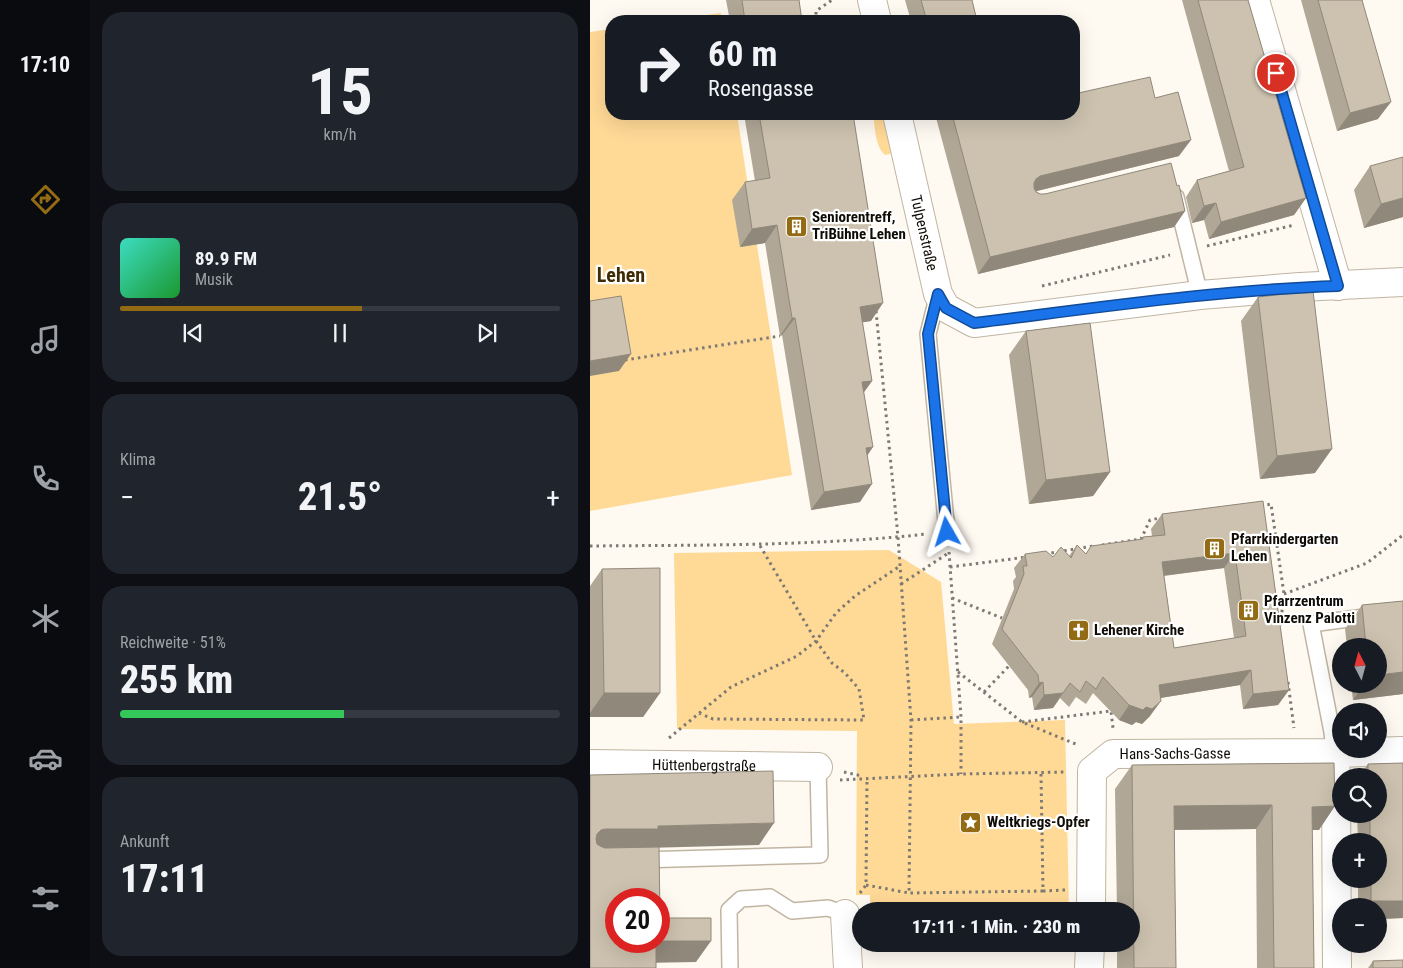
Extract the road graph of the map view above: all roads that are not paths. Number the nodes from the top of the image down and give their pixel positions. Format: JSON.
{"nodes":[{"id":1,"x":872,"y":0,"type":"edge"},
{"id":2,"x":1255,"y":0,"type":"edge"},
{"id":3,"x":876,"y":15,"type":"edge"},
{"id":4,"x":899,"y":120,"type":"edge"},
{"id":5,"x":1174,"y":186,"type":"edge"},
{"id":6,"x":1403,"y":282,"type":"edge"},
{"id":7,"x":1338,"y":286,"type":"junction"},
{"id":8,"x":938,"y":294,"type":"junction"},
{"id":9,"x":1200,"y":295,"type":"junction"},
{"id":10,"x":947,"y":532,"type":"road end"},
{"id":11,"x":1403,"y":612,"type":"edge"},
{"id":12,"x":1332,"y":732,"type":"edge"},
{"id":13,"x":1387,"y":751,"type":"edge"},
{"id":14,"x":1403,"y":751,"type":"edge"},
{"id":15,"x":1332,"y":753,"type":"edge"},
{"id":16,"x":1334,"y":758,"type":"edge"},
{"id":17,"x":590,"y":764,"type":"edge"},
{"id":18,"x":818,"y":767,"type":"joint"},
{"id":19,"x":620,"y":860,"type":"edge"},
{"id":20,"x":1091,"y":902,"type":"edge"},
{"id":21,"x":845,"y":914,"type":"joint"},
{"id":22,"x":1090,"y":952,"type":"edge"},
{"id":23,"x":730,"y":968,"type":"edge"},
{"id":24,"x":848,"y":968,"type":"edge"},
{"id":25,"x":1089,"y":968,"type":"edge"},
{"id":26,"x":1337,"y":968,"type":"edge"}],
"edges":[{"from":1,"to":3,"type":"street"},
{"from":2,"to":7,"type":"street"},
{"from":4,"to":8,"type":"street","name":"Tulpenstraße"},
{"from":5,"to":9,"type":"lane"},
{"from":6,"to":7,"type":"street"},
{"from":7,"to":9,"type":"street"},
{"from":8,"to":9,"type":"street"},
{"from":8,"to":10,"type":"lane","name":"Tulpenstraße"},
{"from":11,"to":12,"type":"lane"},
{"from":13,"to":14,"type":"street","name":"Hans-Sachs-Gasse"},
{"from":15,"to":20,"type":"street","name":"Hans-Sachs-Gasse"},
{"from":16,"to":26,"type":"street"},
{"from":17,"to":18,"type":"street","name":"Hüttenbergstraße"},
{"from":18,"to":19,"type":"lane"},
{"from":21,"to":23,"type":"lane"},
{"from":21,"to":24,"type":"street"},
{"from":22,"to":25,"type":"street"}]}
